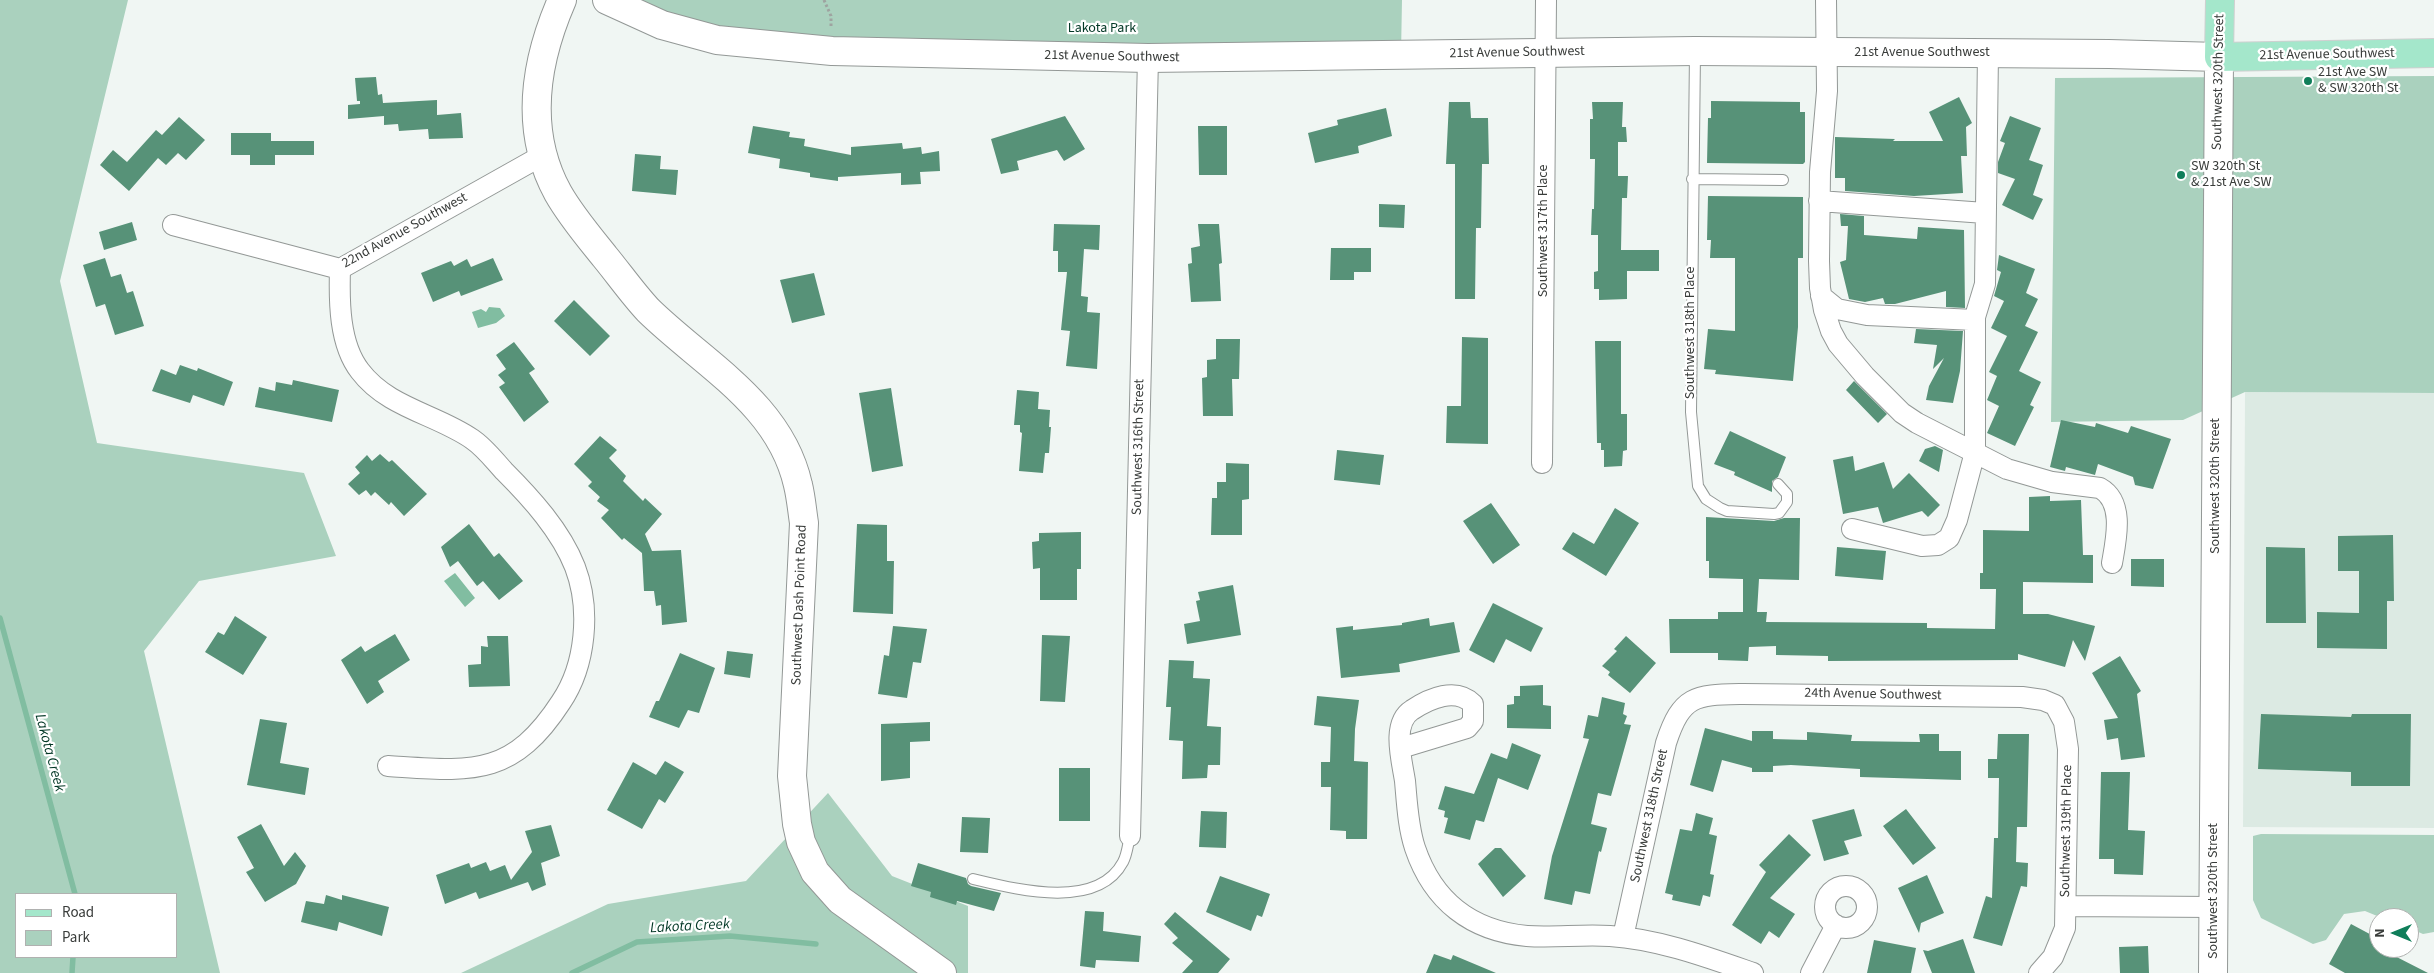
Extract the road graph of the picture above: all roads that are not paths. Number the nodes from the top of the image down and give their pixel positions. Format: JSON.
{"nodes":[{"id":1,"x":562,"y":0,"type":"edge"},
{"id":2,"x":607,"y":0,"type":"edge"},
{"id":3,"x":1546,"y":0,"type":"edge"},
{"id":4,"x":1826,"y":0,"type":"edge"},
{"id":5,"x":2220,"y":0,"type":"edge"},
{"id":6,"x":1695,"y":51,"type":"junction"},
{"id":7,"x":1545,"y":52,"type":"junction"},
{"id":8,"x":1825,"y":53,"type":"junction"},
{"id":9,"x":2434,"y":53,"type":"edge"},
{"id":10,"x":1988,"y":54,"type":"junction"},
{"id":11,"x":2219,"y":57,"type":"junction"},
{"id":12,"x":1148,"y":58,"type":"junction"},
{"id":13,"x":543,"y":155,"type":"junction"},
{"id":14,"x":1692,"y":179,"type":"junction"},
{"id":15,"x":1783,"y":180,"type":"dead end"},
{"id":16,"x":1819,"y":201,"type":"junction"},
{"id":17,"x":1985,"y":213,"type":"junction"},
{"id":18,"x":173,"y":225,"type":"dead end"},
{"id":19,"x":340,"y":269,"type":"junction"},
{"id":20,"x":1821,"y":296,"type":"junction"},
{"id":21,"x":1975,"y":320,"type":"junction"},
{"id":22,"x":1975,"y":452,"type":"junction"},
{"id":23,"x":1542,"y":463,"type":"dead end"},
{"id":24,"x":1778,"y":484,"type":"dead end"},
{"id":25,"x":1852,"y":529,"type":"dead end"},
{"id":26,"x":2112,"y":564,"type":"dead end"},
{"id":27,"x":1690,"y":700,"type":"joint"},
{"id":28,"x":2055,"y":705,"type":"joint"},
{"id":29,"x":1401,"y":748,"type":"dead end"},
{"id":30,"x":388,"y":766,"type":"dead end"},
{"id":31,"x":1130,"y":836,"type":"joint"},
{"id":32,"x":974,"y":879,"type":"dead end"},
{"id":33,"x":2066,"y":906,"type":"junction"},
{"id":34,"x":2214,"y":907,"type":"junction"},
{"id":35,"x":1836,"y":925,"type":"dead end"},
{"id":36,"x":1623,"y":937,"type":"junction"},
{"id":37,"x":2054,"y":965,"type":"edge"},
{"id":38,"x":942,"y":973,"type":"edge"},
{"id":39,"x":1752,"y":973,"type":"edge"},
{"id":40,"x":1811,"y":973,"type":"edge"},
{"id":41,"x":2039,"y":973,"type":"edge"},
{"id":42,"x":2213,"y":973,"type":"edge"}],
"edges":[{"from":1,"to":13,"type":"main road","name":"Southwest Dash Point Road"},
{"from":2,"to":12,"type":"main road","name":"21st Avenue Southwest"},
{"from":3,"to":7,"type":"street","name":"Southwest 317th Place"},
{"from":4,"to":8,"type":"street"},
{"from":5,"to":11,"type":"main road","name":"Southwest 320th Street"},
{"from":6,"to":7,"type":"main road","name":"21st Avenue Southwest"},
{"from":6,"to":8,"type":"main road","name":"21st Avenue Southwest"},
{"from":6,"to":14,"type":"lane","name":"Southwest 318th Place"},
{"from":7,"to":12,"type":"main road","name":"21st Avenue Southwest"},
{"from":7,"to":23,"type":"street","name":"Southwest 317th Place"},
{"from":8,"to":10,"type":"main road","name":"21st Avenue Southwest"},
{"from":8,"to":16,"type":"street"},
{"from":9,"to":11,"type":"main road","name":"21st Avenue Southwest"},
{"from":10,"to":11,"type":"main road","name":"21st Avenue Southwest"},
{"from":10,"to":17,"type":"street"},
{"from":11,"to":34,"type":"main road","name":"Southwest 320th Street"},
{"from":12,"to":31,"type":"street","name":"Southwest 316th Street"},
{"from":13,"to":19,"type":"street","name":"22nd Avenue Southwest"},
{"from":13,"to":38,"type":"main road","name":"Southwest Dash Point Road"},
{"from":14,"to":15,"type":"lane"},
{"from":14,"to":24,"type":"lane","name":"Southwest 318th Place"},
{"from":16,"to":17,"type":"street"},
{"from":16,"to":20,"type":"street"},
{"from":17,"to":21,"type":"street"},
{"from":18,"to":19,"type":"street","name":"22nd Avenue Southwest"},
{"from":19,"to":30,"type":"street"},
{"from":20,"to":21,"type":"street"},
{"from":20,"to":22,"type":"street"},
{"from":21,"to":22,"type":"street"},
{"from":22,"to":25,"type":"street"},
{"from":22,"to":26,"type":"street"},
{"from":27,"to":28,"type":"street","name":"24th Avenue Southwest"},
{"from":27,"to":36,"type":"street","name":"Southwest 318th Street"},
{"from":28,"to":33,"type":"street","name":"Southwest 319th Place"},
{"from":29,"to":36,"type":"street"},
{"from":31,"to":32,"type":"lane"},
{"from":33,"to":34,"type":"street"},
{"from":33,"to":37,"type":"street","name":"Southwest 319th Place"},
{"from":34,"to":42,"type":"main road","name":"Southwest 320th Street"},
{"from":35,"to":40,"type":"street"},
{"from":36,"to":39,"type":"street"},
{"from":37,"to":41,"type":"street","name":"Southwest 319th Place"}]}
